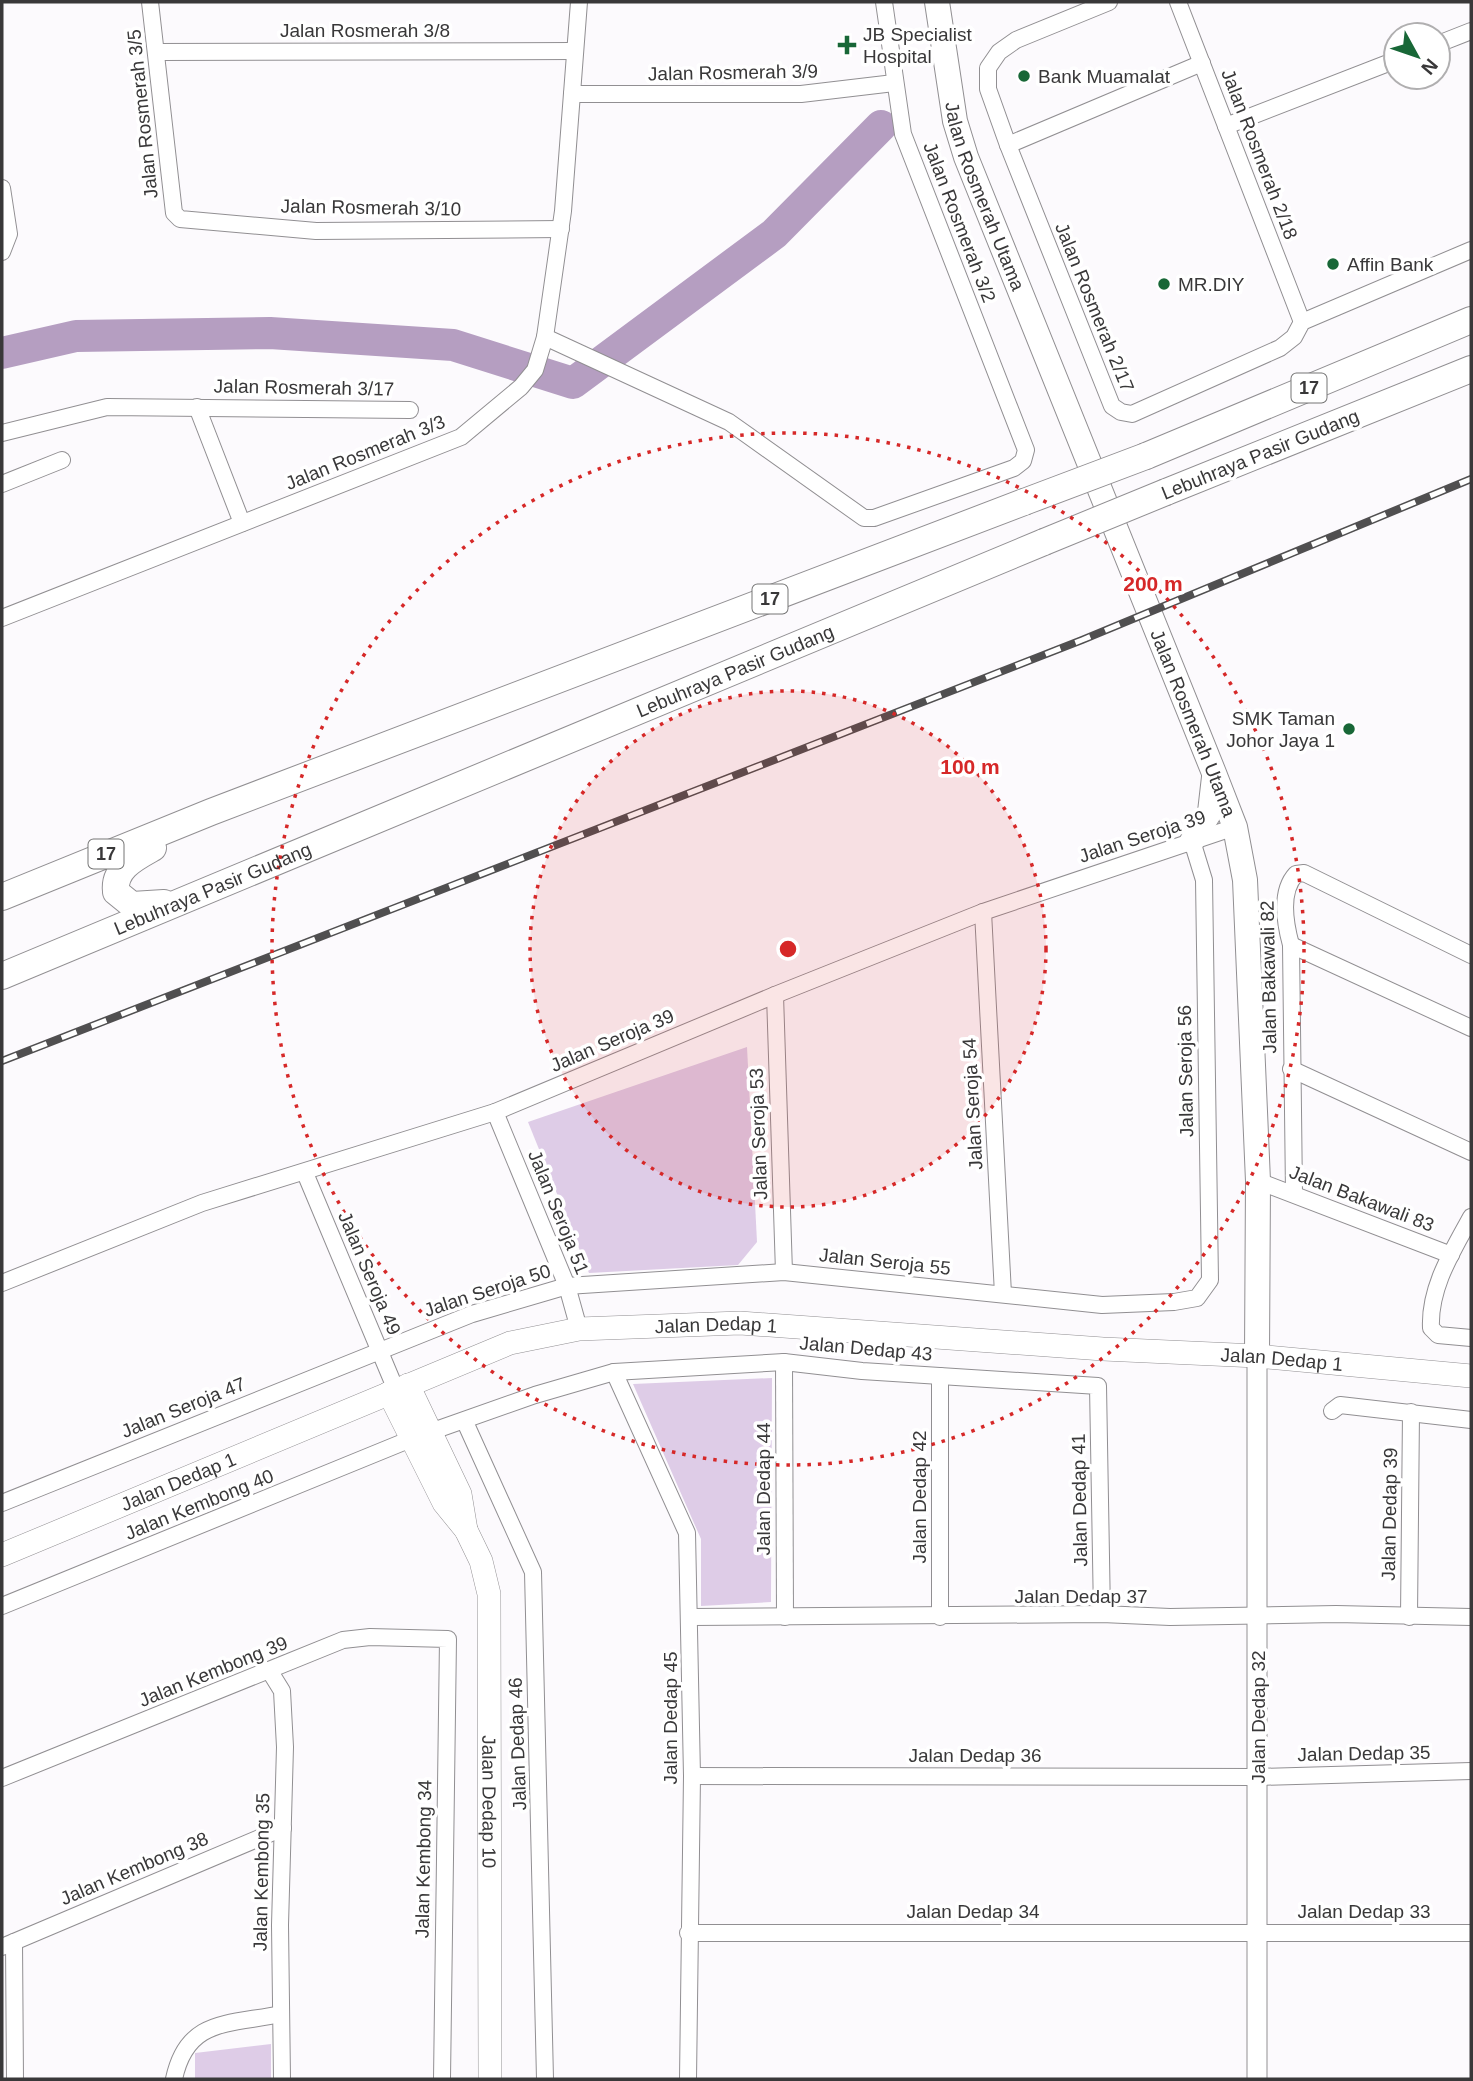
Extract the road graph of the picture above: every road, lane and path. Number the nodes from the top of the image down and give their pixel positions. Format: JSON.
{"nodes":[{"id":1,"x":150,"y":2,"type":"edge"},
{"id":2,"x":579,"y":2,"type":"edge"},
{"id":3,"x":884,"y":2,"type":"edge"},
{"id":4,"x":1110,"y":2,"type":"edge"},
{"id":5,"x":1178,"y":2,"type":"edge"},
{"id":6,"x":943,"y":4,"type":"edge"},
{"id":7,"x":1471,"y":31,"type":"edge"},
{"id":8,"x":1452,"y":38,"type":"edge"},
{"id":9,"x":574,"y":51,"type":"junction"},
{"id":10,"x":156,"y":52,"type":"junction"},
{"id":11,"x":1202,"y":63,"type":"junction"},
{"id":12,"x":1382,"y":65,"type":"edge"},
{"id":13,"x":894,"y":83,"type":"junction"},
{"id":14,"x":572,"y":94,"type":"junction"},
{"id":15,"x":1227,"y":126,"type":"junction"},
{"id":16,"x":1008,"y":145,"type":"junction"},
{"id":17,"x":2,"y":188,"type":"edge"},
{"id":18,"x":180,"y":219,"type":"joint"},
{"id":19,"x":561,"y":229,"type":"junction"},
{"id":20,"x":1471,"y":250,"type":"edge"},
{"id":21,"x":2,"y":252,"type":"edge"},
{"id":22,"x":1471,"y":320,"type":"edge"},
{"id":23,"x":1303,"y":322,"type":"junction"},
{"id":24,"x":545,"y":337,"type":"junction"},
{"id":25,"x":1471,"y":369,"type":"edge"},
{"id":26,"x":197,"y":407,"type":"junction"},
{"id":27,"x":410,"y":410,"type":"dead end"},
{"id":28,"x":2,"y":433,"type":"edge"},
{"id":29,"x":62,"y":460,"type":"dead end"},
{"id":30,"x":2,"y":484,"type":"edge"},
{"id":31,"x":242,"y":523,"type":"junction"},
{"id":32,"x":2,"y":618,"type":"edge"},
{"id":33,"x":1214,"y":773,"type":"junction"},
{"id":34,"x":211,"y":812,"type":"junction"},
{"id":35,"x":1235,"y":827,"type":"junction"},
{"id":36,"x":1192,"y":841,"type":"junction"},
{"id":37,"x":2,"y":897,"type":"edge"},
{"id":38,"x":186,"y":900,"type":"junction"},
{"id":39,"x":983,"y":912,"type":"junction"},
{"id":40,"x":1291,"y":945,"type":"junction"},
{"id":41,"x":1471,"y":955,"type":"edge"},
{"id":42,"x":2,"y":976,"type":"edge"},
{"id":43,"x":775,"y":995,"type":"junction"},
{"id":44,"x":1471,"y":1028,"type":"edge"},
{"id":45,"x":1291,"y":1069,"type":"junction"},
{"id":46,"x":495,"y":1112,"type":"junction"},
{"id":47,"x":1471,"y":1152,"type":"edge"},
{"id":48,"x":305,"y":1173,"type":"junction"},
{"id":49,"x":1258,"y":1181,"type":"junction"},
{"id":50,"x":1294,"y":1193,"type":"junction"},
{"id":51,"x":1471,"y":1217,"type":"edge"},
{"id":52,"x":1451,"y":1255,"type":"junction"},
{"id":53,"x":784,"y":1272,"type":"junction"},
{"id":54,"x":2,"y":1283,"type":"edge"},
{"id":55,"x":567,"y":1286,"type":"junction"},
{"id":56,"x":1003,"y":1294,"type":"junction"},
{"id":57,"x":1197,"y":1298,"type":"joint"},
{"id":58,"x":579,"y":1329,"type":"junction"},
{"id":59,"x":1471,"y":1338,"type":"edge"},
{"id":60,"x":380,"y":1349,"type":"junction"},
{"id":61,"x":1257,"y":1356,"type":"junction"},
{"id":62,"x":784,"y":1362,"type":"junction"},
{"id":63,"x":614,"y":1372,"type":"junction"},
{"id":64,"x":940,"y":1376,"type":"junction"},
{"id":65,"x":1471,"y":1376,"type":"edge"},
{"id":66,"x":1098,"y":1386,"type":"joint"},
{"id":67,"x":398,"y":1389,"type":"junction"},
{"id":68,"x":1332,"y":1411,"type":"dead end"},
{"id":69,"x":1411,"y":1412,"type":"junction"},
{"id":70,"x":1471,"y":1420,"type":"edge"},
{"id":71,"x":465,"y":1422,"type":"junction"},
{"id":72,"x":421,"y":1436,"type":"junction"},
{"id":73,"x":2,"y":1503,"type":"edge"},
{"id":74,"x":2,"y":1555,"type":"edge"},
{"id":75,"x":2,"y":1606,"type":"edge"},
{"id":76,"x":1102,"y":1614,"type":"junction"},
{"id":77,"x":691,"y":1617,"type":"junction"},
{"id":78,"x":785,"y":1617,"type":"junction"},
{"id":79,"x":940,"y":1617,"type":"junction"},
{"id":80,"x":1258,"y":1617,"type":"junction"},
{"id":81,"x":1409,"y":1617,"type":"junction"},
{"id":82,"x":1471,"y":1617,"type":"edge"},
{"id":83,"x":448,"y":1639,"type":"joint"},
{"id":84,"x":269,"y":1670,"type":"junction"},
{"id":85,"x":1471,"y":1771,"type":"edge"},
{"id":86,"x":692,"y":1776,"type":"junction"},
{"id":87,"x":1258,"y":1777,"type":"junction"},
{"id":88,"x":2,"y":1779,"type":"edge"},
{"id":89,"x":283,"y":1828,"type":"junction"},
{"id":90,"x":1257,"y":1932,"type":"junction"},
{"id":91,"x":688,"y":1933,"type":"junction"},
{"id":92,"x":1471,"y":1933,"type":"edge"},
{"id":93,"x":8,"y":1944,"type":"edge"},
{"id":94,"x":281,"y":2014,"type":"junction"},
{"id":95,"x":15,"y":2079,"type":"edge"},
{"id":96,"x":174,"y":2079,"type":"edge"},
{"id":97,"x":282,"y":2079,"type":"edge"},
{"id":98,"x":442,"y":2079,"type":"edge"},
{"id":99,"x":490,"y":2079,"type":"edge"},
{"id":100,"x":545,"y":2079,"type":"edge"},
{"id":101,"x":688,"y":2079,"type":"edge"},
{"id":102,"x":1257,"y":2079,"type":"edge"}],
"edges":[{"from":1,"to":10,"type":"street","name":"Jalan Rosmerah 3/5"},
{"from":2,"to":9,"type":"street","name":"Jalan Rosmerah 3/3"},
{"from":3,"to":13,"type":"street","name":"Jalan Rosmerah 3/2"},
{"from":4,"to":16,"type":"street","name":"Jalan Rosmerah 2/17"},
{"from":5,"to":11,"type":"street","name":"Jalan Rosmerah 2/18"},
{"from":6,"to":33,"type":"main road","name":"Jalan Rosmerah Utama"},
{"from":7,"to":8,"type":"street"},
{"from":9,"to":10,"type":"street","name":"Jalan Rosmerah 3/8"},
{"from":9,"to":14,"type":"street","name":"Jalan Rosmerah 3/3"},
{"from":10,"to":18,"type":"street","name":"Jalan Rosmerah 3/5"},
{"from":11,"to":15,"type":"street","name":"Jalan Rosmerah 2/18"},
{"from":11,"to":16,"type":"street"},
{"from":12,"to":15,"type":"street"},
{"from":13,"to":14,"type":"street","name":"Jalan Rosmerah 3/9"},
{"from":13,"to":24,"type":"street","name":"Jalan Rosmerah 3/2"},
{"from":14,"to":19,"type":"street","name":"Jalan Rosmerah 3/3"},
{"from":15,"to":23,"type":"street","name":"Jalan Rosmerah 2/18"},
{"from":16,"to":23,"type":"street","name":"Jalan Rosmerah 2/17"},
{"from":17,"to":21,"type":"street"},
{"from":18,"to":19,"type":"street","name":"Jalan Rosmerah 3/10"},
{"from":19,"to":24,"type":"street","name":"Jalan Rosmerah 3/3"},
{"from":20,"to":23,"type":"street","name":"Jalan Rosmerah 2/17"},
{"from":22,"to":34,"type":"highway","number":"17","bridge":true},
{"from":24,"to":31,"type":"street","name":"Jalan Rosmerah 3/3"},
{"from":25,"to":38,"type":"highway","name":"Lebuhraya Pasir Gudang","number":"17","bridge":true},
{"from":26,"to":27,"type":"street","name":"Jalan Rosmerah 3/17"},
{"from":26,"to":28,"type":"street","name":"Jalan Rosmerah 3/17"},
{"from":26,"to":31,"type":"street","name":"Jalan Rosmerah 3/17"},
{"from":29,"to":30,"type":"street"},
{"from":31,"to":32,"type":"street","name":"Jalan Rosmerah 3/3"},
{"from":33,"to":35,"type":"main road","name":"Jalan Rosmerah Utama"},
{"from":33,"to":36,"type":"main road"},
{"from":34,"to":37,"type":"highway","number":"17"},
{"from":34,"to":38,"type":"highway"},
{"from":35,"to":36,"type":"street","name":"Jalan Seroja 39"},
{"from":35,"to":49,"type":"main road","name":"Jalan Rosmerah Utama"},
{"from":36,"to":39,"type":"street","name":"Jalan Seroja 39"},
{"from":36,"to":57,"type":"street","name":"Jalan Seroja 56"},
{"from":38,"to":42,"type":"highway","name":"Lebuhraya Pasir Gudang","number":"17"},
{"from":39,"to":43,"type":"street","name":"Jalan Seroja 39"},
{"from":39,"to":56,"type":"street","name":"Jalan Seroja 54"},
{"from":40,"to":41,"type":"street","name":"Jalan Bakawali 82"},
{"from":40,"to":44,"type":"street"},
{"from":40,"to":45,"type":"street","name":"Jalan Bakawali 82"},
{"from":43,"to":46,"type":"street","name":"Jalan Seroja 39"},
{"from":43,"to":53,"type":"street","name":"Jalan Seroja 53"},
{"from":45,"to":47,"type":"street"},
{"from":45,"to":50,"type":"street","name":"Jalan Bakawali 82"},
{"from":46,"to":48,"type":"street","name":"Jalan Seroja 39"},
{"from":46,"to":55,"type":"street","name":"Jalan Seroja 51"},
{"from":48,"to":54,"type":"street","name":"Jalan Seroja 39"},
{"from":48,"to":60,"type":"street","name":"Jalan Seroja 49"},
{"from":49,"to":50,"type":"street","name":"Jalan Bakawali 83"},
{"from":49,"to":61,"type":"main road","name":"Jalan Rosmerah Utama"},
{"from":50,"to":52,"type":"street","name":"Jalan Bakawali 83"},
{"from":51,"to":52,"type":"street"},
{"from":52,"to":59,"type":"street"},
{"from":53,"to":55,"type":"street","name":"Jalan Seroja 55"},
{"from":53,"to":56,"type":"street","name":"Jalan Seroja 55"},
{"from":55,"to":58,"type":"street","name":"Jalan Seroja 51"},
{"from":55,"to":60,"type":"street","name":"Jalan Seroja 50"},
{"from":56,"to":57,"type":"street","name":"Jalan Seroja 55"},
{"from":58,"to":61,"type":"main road","name":"Jalan Dedap 1"},
{"from":58,"to":67,"type":"main road","name":"Jalan Dedap 1"},
{"from":60,"to":67,"type":"street","name":"Jalan Seroja 49"},
{"from":60,"to":73,"type":"street","name":"Jalan Seroja 47"},
{"from":61,"to":65,"type":"main road","name":"Jalan Dedap 1"},
{"from":61,"to":80,"type":"street","name":"Jalan Dedap 32"},
{"from":62,"to":63,"type":"street","name":"Jalan Dedap 43"},
{"from":62,"to":64,"type":"street","name":"Jalan Dedap 43"},
{"from":62,"to":78,"type":"street","name":"Jalan Dedap 44"},
{"from":63,"to":71,"type":"street","name":"Jalan Dedap 43"},
{"from":63,"to":77,"type":"street","name":"Jalan Dedap 45"},
{"from":64,"to":66,"type":"street","name":"Jalan Dedap 43"},
{"from":64,"to":79,"type":"street","name":"Jalan Dedap 42"},
{"from":66,"to":76,"type":"street","name":"Jalan Dedap 41"},
{"from":67,"to":72,"type":"main road","name":"Jalan Dedap 10"},
{"from":67,"to":74,"type":"main road","name":"Jalan Dedap 1"},
{"from":68,"to":69,"type":"street"},
{"from":69,"to":70,"type":"street"},
{"from":69,"to":81,"type":"street","name":"Jalan Dedap 39"},
{"from":71,"to":72,"type":"street","name":"Jalan Dedap 43"},
{"from":71,"to":100,"type":"street","name":"Jalan Dedap 46"},
{"from":72,"to":75,"type":"street","name":"Jalan Kembong 40"},
{"from":72,"to":99,"type":"main road","name":"Jalan Dedap 10"},
{"from":76,"to":79,"type":"street","name":"Jalan Dedap 37"},
{"from":76,"to":80,"type":"street","name":"Jalan Dedap 37"},
{"from":77,"to":78,"type":"street","name":"Jalan Dedap 37"},
{"from":77,"to":86,"type":"street","name":"Jalan Dedap 45"},
{"from":78,"to":79,"type":"street","name":"Jalan Dedap 37"},
{"from":80,"to":81,"type":"street","name":"Jalan Dedap 37"},
{"from":80,"to":87,"type":"street","name":"Jalan Dedap 32"},
{"from":81,"to":82,"type":"street","name":"Jalan Dedap 37"},
{"from":83,"to":84,"type":"street","name":"Jalan Kembong 39"},
{"from":83,"to":98,"type":"street","name":"Jalan Kembong 34"},
{"from":84,"to":88,"type":"street","name":"Jalan Kembong 39"},
{"from":84,"to":89,"type":"street","name":"Jalan Kembong 35"},
{"from":85,"to":87,"type":"street","name":"Jalan Dedap 35"},
{"from":86,"to":87,"type":"street","name":"Jalan Dedap 36"},
{"from":86,"to":91,"type":"street","name":"Jalan Dedap 45"},
{"from":87,"to":90,"type":"street","name":"Jalan Dedap 32"},
{"from":89,"to":93,"type":"street","name":"Jalan Kembong 38"},
{"from":89,"to":94,"type":"street","name":"Jalan Kembong 35"},
{"from":90,"to":91,"type":"street","name":"Jalan Dedap 34"},
{"from":90,"to":92,"type":"street","name":"Jalan Dedap 33"},
{"from":90,"to":102,"type":"street","name":"Jalan Dedap 32"},
{"from":91,"to":101,"type":"street","name":"Jalan Dedap 45"},
{"from":93,"to":95,"type":"street"},
{"from":94,"to":96,"type":"street"},
{"from":94,"to":97,"type":"street","name":"Jalan Kembong 35"}]}
